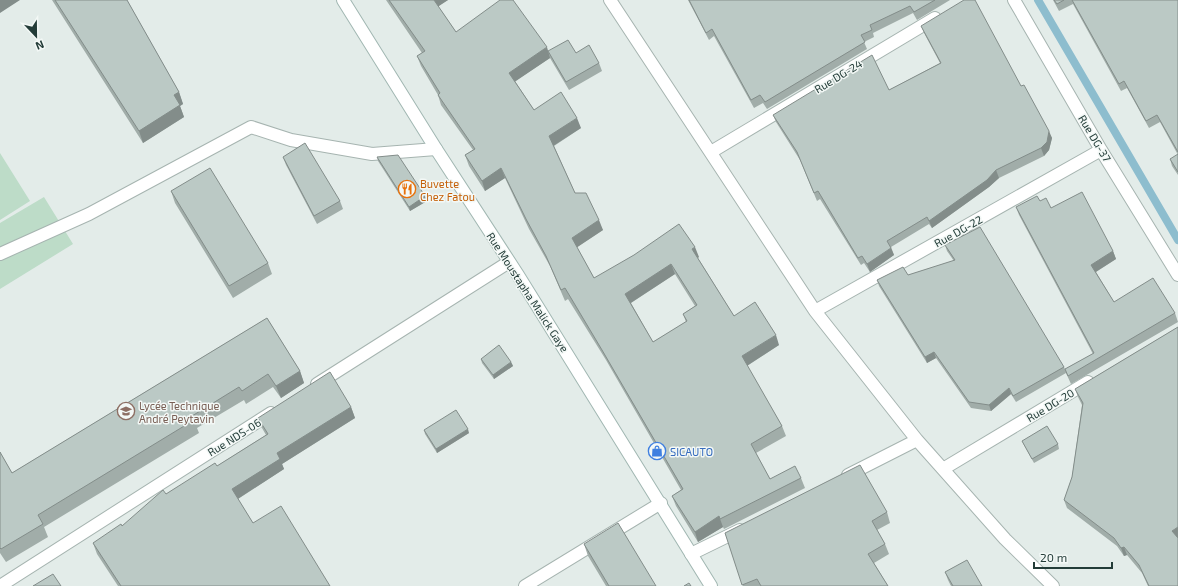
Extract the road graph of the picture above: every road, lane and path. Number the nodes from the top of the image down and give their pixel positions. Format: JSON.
{"nodes":[{"id":1,"x":343,"y":0,"type":"edge"},
{"id":2,"x":610,"y":0,"type":"edge"},
{"id":3,"x":1014,"y":0,"type":"edge"},
{"id":4,"x":944,"y":12,"type":"edge"},
{"id":5,"x":436,"y":149,"type":"junction"},
{"id":6,"x":1101,"y":150,"type":"junction"},
{"id":7,"x":711,"y":152,"type":"junction"},
{"id":8,"x":0,"y":254,"type":"edge"},
{"id":9,"x":509,"y":262,"type":"junction"},
{"id":10,"x":1178,"y":275,"type":"edge"},
{"id":11,"x":815,"y":311,"type":"junction"},
{"id":12,"x":1098,"y":377,"type":"edge"},
{"id":13,"x":308,"y":390,"type":"edge"},
{"id":14,"x":281,"y":407,"type":"edge"},
{"id":15,"x":917,"y":440,"type":"junction"},
{"id":16,"x":943,"y":469,"type":"junction"},
{"id":17,"x":839,"y":480,"type":"edge"},
{"id":18,"x":661,"y":504,"type":"junction"},
{"id":19,"x":748,"y":526,"type":"edge"},
{"id":20,"x":691,"y":554,"type":"junction"},
{"id":21,"x":0,"y":586,"type":"edge"},
{"id":22,"x":525,"y":586,"type":"edge"},
{"id":23,"x":711,"y":586,"type":"edge"},
{"id":24,"x":1053,"y":586,"type":"edge"}],
"edges":[{"from":1,"to":5,"type":"street","name":"Rue Moustapha Malick Gaye"},
{"from":2,"to":7,"type":"street"},
{"from":3,"to":6,"type":"street","name":"Rue DG-37"},
{"from":4,"to":7,"type":"street","name":"Rue DG-24"},
{"from":5,"to":8,"type":"street"},
{"from":5,"to":9,"type":"street","name":"Rue Moustapha Malick Gaye"},
{"from":6,"to":10,"type":"street","name":"Rue DG-37"},
{"from":6,"to":11,"type":"street","name":"Rue DG-22"},
{"from":7,"to":11,"type":"street"},
{"from":9,"to":13,"type":"street"},
{"from":9,"to":18,"type":"street","name":"Rue Moustapha Malick Gaye"},
{"from":11,"to":15,"type":"street"},
{"from":12,"to":16,"type":"street","name":"Rue DG-20"},
{"from":14,"to":21,"type":"street","name":"Rue NDS-06"},
{"from":15,"to":16,"type":"street"},
{"from":15,"to":17,"type":"street"},
{"from":16,"to":24,"type":"street"},
{"from":18,"to":20,"type":"street","name":"Rue Moustapha Malick Gaye"},
{"from":18,"to":22,"type":"street"},
{"from":19,"to":20,"type":"street"},
{"from":20,"to":23,"type":"street","name":"Rue Moustapha Malick Gaye"}]}
